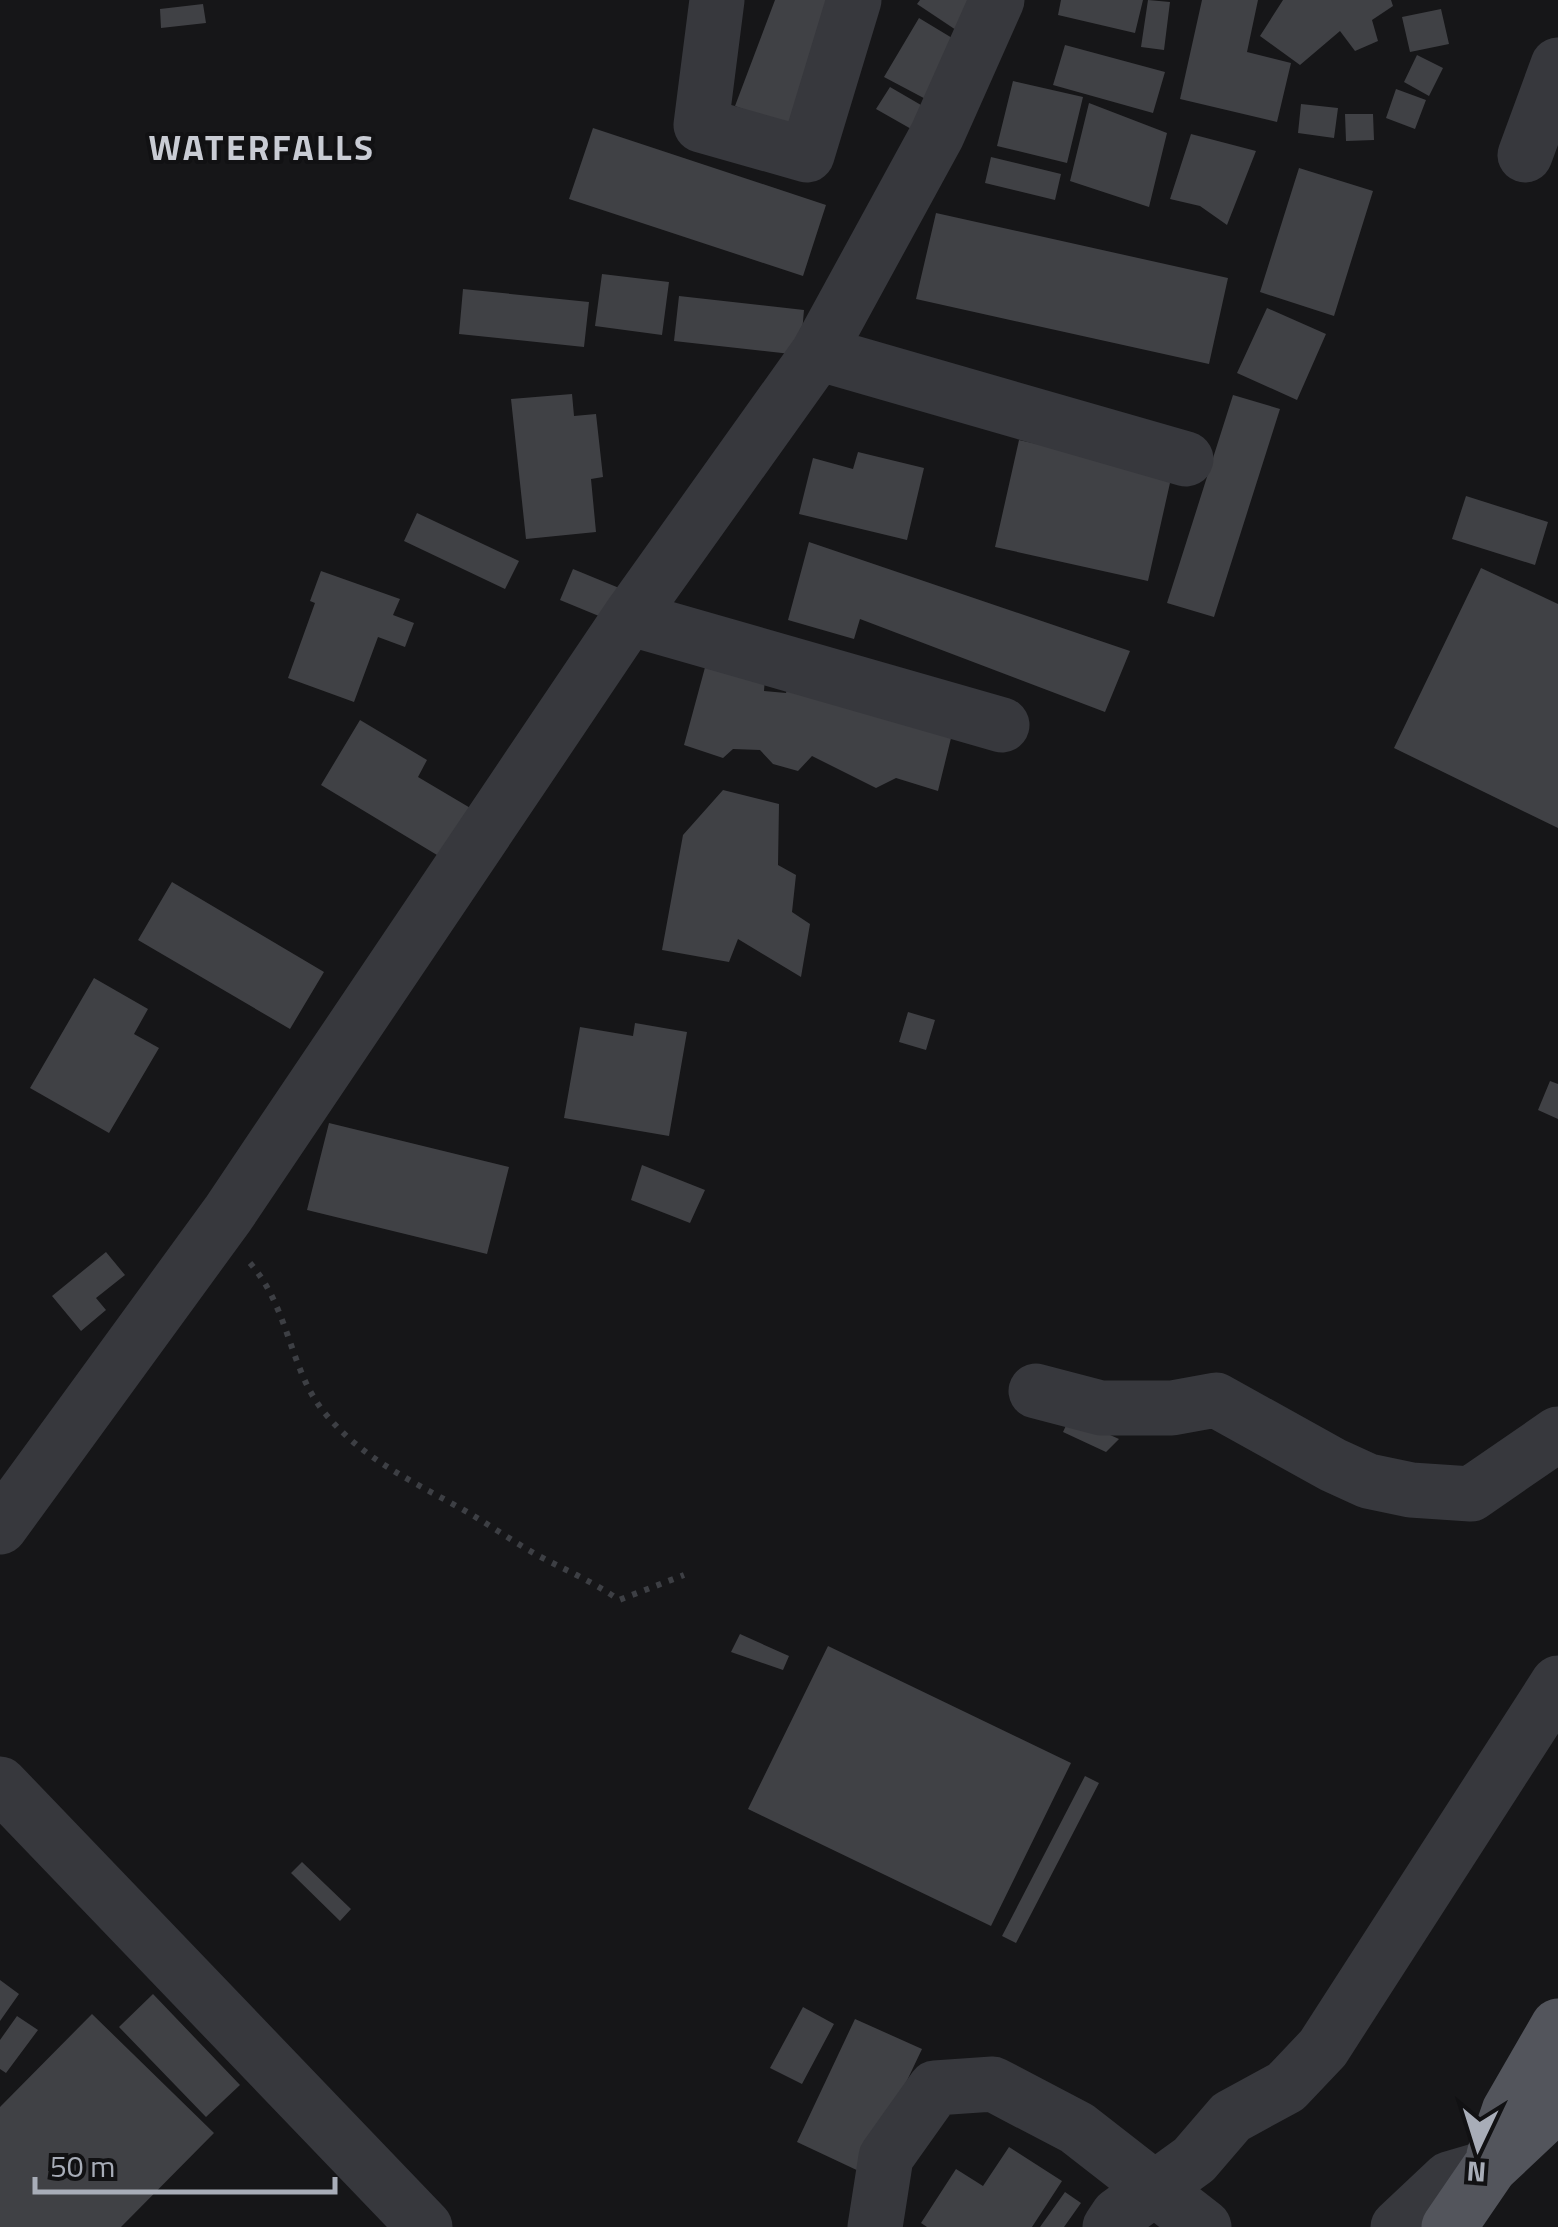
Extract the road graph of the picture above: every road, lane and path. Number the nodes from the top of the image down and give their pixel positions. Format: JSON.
{"nodes":[{"id":1,"x":717,"y":0,"type":"edge"},
{"id":2,"x":854,"y":0,"type":"edge"},
{"id":3,"x":997,"y":0,"type":"edge"},
{"id":4,"x":1558,"y":65,"type":"edge"},
{"id":5,"x":1524,"y":155,"type":"dead end"},
{"id":6,"x":818,"y":354,"type":"junction"},
{"id":7,"x":1186,"y":459,"type":"dead end"},
{"id":8,"x":629,"y":618,"type":"junction"},
{"id":9,"x":1002,"y":725,"type":"dead end"},
{"id":10,"x":245,"y":1258,"type":"dead end"},
{"id":11,"x":1036,"y":1392,"type":"dead end"},
{"id":12,"x":1558,"y":1434,"type":"edge"},
{"id":13,"x":0,"y":1526,"type":"edge"},
{"id":14,"x":684,"y":1575,"type":"dead end"},
{"id":15,"x":1558,"y":1684,"type":"edge"},
{"id":16,"x":0,"y":1784,"type":"edge"},
{"id":17,"x":1558,"y":2026,"type":"edge"},
{"id":18,"x":1558,"y":2103,"type":"edge"},
{"id":19,"x":1490,"y":2167,"type":"junction"},
{"id":20,"x":1155,"y":2189,"type":"junction"},
{"id":21,"x":425,"y":2227,"type":"edge"},
{"id":22,"x":875,"y":2227,"type":"edge"},
{"id":23,"x":1110,"y":2227,"type":"edge"},
{"id":24,"x":1204,"y":2227,"type":"edge"},
{"id":25,"x":1398,"y":2227,"type":"edge"},
{"id":26,"x":1449,"y":2227,"type":"edge"}],
"edges":[{"from":1,"to":2,"type":"street"},
{"from":3,"to":6,"type":"street"},
{"from":4,"to":5,"type":"street"},
{"from":6,"to":7,"type":"street"},
{"from":6,"to":8,"type":"street"},
{"from":8,"to":9,"type":"street"},
{"from":8,"to":13,"type":"street"},
{"from":10,"to":14,"type":"path"},
{"from":11,"to":12,"type":"street"},
{"from":15,"to":20,"type":"street"},
{"from":16,"to":21,"type":"street"},
{"from":17,"to":19,"type":"main road"},
{"from":18,"to":19,"type":"main road"},
{"from":19,"to":25,"type":"street"},
{"from":19,"to":26,"type":"main road"},
{"from":20,"to":22,"type":"street"},
{"from":20,"to":23,"type":"street"},
{"from":20,"to":24,"type":"street"}]}
